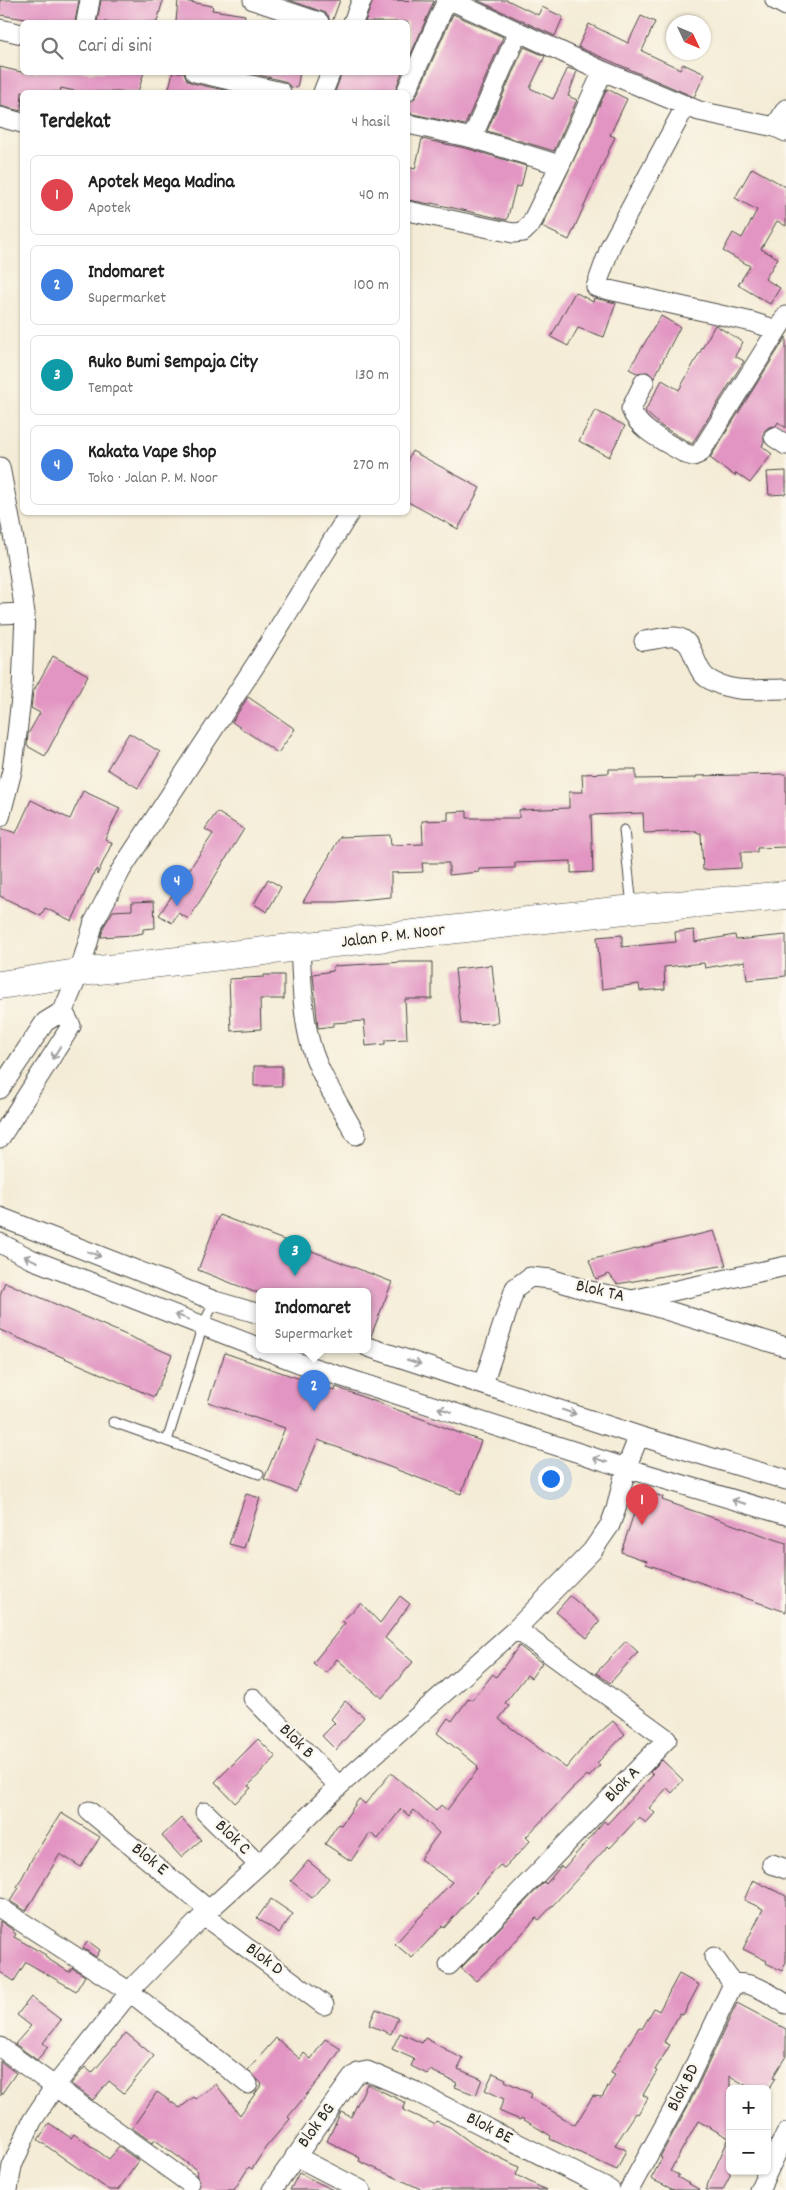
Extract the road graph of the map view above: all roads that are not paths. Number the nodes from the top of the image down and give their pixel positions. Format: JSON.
{"nodes":[{"id":1,"x":90,"y":0,"type":"edge"},
{"id":2,"x":253,"y":0,"type":"edge"},
{"id":3,"x":362,"y":0,"type":"edge"},
{"id":4,"x":449,"y":0,"type":"edge"},
{"id":5,"x":775,"y":0,"type":"edge"},
{"id":6,"x":786,"y":6,"type":"edge"},
{"id":7,"x":86,"y":20,"type":"edge"},
{"id":8,"x":313,"y":20,"type":"edge"},
{"id":9,"x":353,"y":20,"type":"edge"},
{"id":10,"x":0,"y":29,"type":"edge"},
{"id":11,"x":518,"y":32,"type":"junction"},
{"id":12,"x":20,"y":34,"type":"edge"},
{"id":13,"x":603,"y":71,"type":"junction"},
{"id":14,"x":208,"y":75,"type":"edge"},
{"id":15,"x":330,"y":75,"type":"edge"},
{"id":16,"x":272,"y":90,"type":"edge"},
{"id":17,"x":324,"y":90,"type":"edge"},
{"id":18,"x":407,"y":90,"type":"edge"},
{"id":19,"x":686,"y":106,"type":"junction"},
{"id":20,"x":786,"y":109,"type":"edge"},
{"id":21,"x":0,"y":117,"type":"edge"},
{"id":22,"x":20,"y":122,"type":"edge"},
{"id":23,"x":410,"y":124,"type":"edge"},
{"id":24,"x":781,"y":129,"type":"edge"},
{"id":25,"x":472,"y":138,"type":"junction"},
{"id":26,"x":560,"y":165,"type":"junction"},
{"id":27,"x":410,"y":211,"type":"edge"},
{"id":28,"x":781,"y":323,"type":"edge"},
{"id":29,"x":644,"y":382,"type":"dead end"},
{"id":30,"x":0,"y":467,"type":"edge"},
{"id":31,"x":348,"y":515,"type":"edge"},
{"id":32,"x":7,"y":541,"type":"edge"},
{"id":33,"x":25,"y":613,"type":"junction"},
{"id":34,"x":0,"y":614,"type":"edge"},
{"id":35,"x":644,"y":641,"type":"dead end"},
{"id":36,"x":786,"y":689,"type":"edge"},
{"id":37,"x":0,"y":817,"type":"edge"},
{"id":38,"x":624,"y":830,"type":"dead end"},
{"id":39,"x":786,"y":895,"type":"edge"},
{"id":40,"x":633,"y":909,"type":"junction"},
{"id":41,"x":300,"y":948,"type":"junction"},
{"id":42,"x":79,"y":973,"type":"junction"},
{"id":43,"x":0,"y":985,"type":"edge"},
{"id":44,"x":63,"y":1011,"type":"junction"},
{"id":45,"x":0,"y":1088,"type":"edge"},
{"id":46,"x":356,"y":1135,"type":"dead end"},
{"id":47,"x":0,"y":1138,"type":"edge"},
{"id":48,"x":0,"y":1217,"type":"edge"},
{"id":49,"x":0,"y":1244,"type":"edge"},
{"id":50,"x":786,"y":1266,"type":"edge"},
{"id":51,"x":215,"y":1300,"type":"junction"},
{"id":52,"x":632,"y":1300,"type":"junction"},
{"id":53,"x":256,"y":1313,"type":"edge"},
{"id":54,"x":203,"y":1325,"type":"junction"},
{"id":55,"x":256,"y":1346,"type":"edge"},
{"id":56,"x":786,"y":1348,"type":"edge"},
{"id":57,"x":371,"y":1349,"type":"edge"},
{"id":58,"x":273,"y":1353,"type":"edge"},
{"id":59,"x":483,"y":1384,"type":"junction"},
{"id":60,"x":113,"y":1422,"type":"dead end"},
{"id":61,"x":639,"y":1436,"type":"junction"},
{"id":62,"x":167,"y":1441,"type":"junction"},
{"id":63,"x":626,"y":1468,"type":"junction"},
{"id":64,"x":259,"y":1474,"type":"dead end"},
{"id":65,"x":786,"y":1480,"type":"edge"},
{"id":66,"x":786,"y":1516,"type":"edge"},
{"id":67,"x":516,"y":1629,"type":"junction"},
{"id":68,"x":253,"y":1698,"type":"dead end"},
{"id":69,"x":339,"y":1786,"type":"junction"},
{"id":70,"x":89,"y":1811,"type":"dead end"},
{"id":71,"x":205,"y":1812,"type":"dead end"},
{"id":72,"x":259,"y":1865,"type":"junction"},
{"id":73,"x":0,"y":1908,"type":"edge"},
{"id":74,"x":206,"y":1913,"type":"junction"},
{"id":75,"x":714,"y":1957,"type":"dead end"},
{"id":76,"x":448,"y":1965,"type":"dead end"},
{"id":77,"x":733,"y":1984,"type":"junction"},
{"id":78,"x":130,"y":1992,"type":"junction"},
{"id":79,"x":786,"y":2004,"type":"edge"},
{"id":80,"x":324,"y":2005,"type":"dead end"},
{"id":81,"x":0,"y":2047,"type":"edge"},
{"id":82,"x":367,"y":2071,"type":"joint"},
{"id":83,"x":248,"y":2084,"type":"dead end"},
{"id":84,"x":55,"y":2086,"type":"junction"},
{"id":85,"x":786,"y":2134,"type":"edge"},
{"id":86,"x":295,"y":2156,"type":"junction"},
{"id":87,"x":189,"y":2183,"type":"dead end"},
{"id":88,"x":8,"y":2190,"type":"edge"},
{"id":89,"x":272,"y":2190,"type":"edge"},
{"id":90,"x":361,"y":2190,"type":"edge"},
{"id":91,"x":610,"y":2190,"type":"edge"},
{"id":92,"x":629,"y":2190,"type":"edge"},
{"id":93,"x":759,"y":2190,"type":"edge"}],
"edges":[{"from":1,"to":7,"type":"street"},
{"from":2,"to":8,"type":"street"},
{"from":3,"to":9,"type":"street"},
{"from":4,"to":11,"type":"street"},
{"from":4,"to":18,"type":"street"},
{"from":5,"to":6,"type":"street"},
{"from":10,"to":12,"type":"street"},
{"from":11,"to":13,"type":"street"},
{"from":11,"to":25,"type":"street"},
{"from":13,"to":19,"type":"street"},
{"from":13,"to":26,"type":"street"},
{"from":14,"to":16,"type":"street"},
{"from":15,"to":17,"type":"street"},
{"from":19,"to":24,"type":"street"},
{"from":19,"to":28,"type":"street"},
{"from":20,"to":24,"type":"street"},
{"from":21,"to":22,"type":"street"},
{"from":23,"to":25,"type":"street"},
{"from":25,"to":26,"type":"street"},
{"from":26,"to":27,"type":"street"},
{"from":28,"to":29,"type":"street"},
{"from":30,"to":32,"type":"street"},
{"from":31,"to":42,"type":"street"},
{"from":32,"to":33,"type":"street"},
{"from":33,"to":34,"type":"street"},
{"from":33,"to":37,"type":"street"},
{"from":35,"to":36,"type":"street"},
{"from":38,"to":40,"type":"lane"},
{"from":39,"to":40,"type":"highway","name":"Jalan P. M. Noor"},
{"from":40,"to":41,"type":"highway","name":"Jalan P. M. Noor"},
{"from":41,"to":42,"type":"highway","name":"Jalan P. M. Noor"},
{"from":41,"to":46,"type":"street"},
{"from":42,"to":43,"type":"highway","name":"Jalan P. M. Noor"},
{"from":42,"to":44,"type":"street"},
{"from":44,"to":45,"type":"street"},
{"from":44,"to":47,"type":"street","one_way":true},
{"from":48,"to":51,"type":"street","one_way":true},
{"from":54,"to":49,"type":"street","one_way":true},
{"from":50,"to":52,"type":"street","name":"Blok TA"},
{"from":51,"to":53,"type":"street"},
{"from":51,"to":54,"type":"lane"},
{"from":52,"to":56,"type":"street"},
{"from":52,"to":59,"type":"street","name":"Blok TA"},
{"from":54,"to":55,"type":"street"},
{"from":54,"to":62,"type":"lane"},
{"from":57,"to":59,"type":"street","one_way":true},
{"from":63,"to":58,"type":"street","one_way":true},
{"from":59,"to":61,"type":"street","one_way":true},
{"from":60,"to":62,"type":"lane"},
{"from":61,"to":63,"type":"street"},
{"from":61,"to":65,"type":"street"},
{"from":62,"to":64,"type":"lane"},
{"from":66,"to":63,"type":"street","one_way":true},
{"from":63,"to":67,"type":"street"},
{"from":67,"to":69,"type":"street"},
{"from":67,"to":76,"type":"street","name":"Blok A"},
{"from":68,"to":69,"type":"street","name":"Blok B"},
{"from":69,"to":72,"type":"street"},
{"from":70,"to":74,"type":"street","name":"Blok E"},
{"from":71,"to":72,"type":"street","name":"Blok C"},
{"from":72,"to":74,"type":"street"},
{"from":73,"to":78,"type":"street"},
{"from":74,"to":78,"type":"street"},
{"from":74,"to":80,"type":"street","name":"Blok D"},
{"from":75,"to":77,"type":"street"},
{"from":77,"to":79,"type":"street"},
{"from":77,"to":92,"type":"street","name":"Blok BD"},
{"from":78,"to":83,"type":"street"},
{"from":78,"to":84,"type":"street"},
{"from":81,"to":84,"type":"street"},
{"from":82,"to":86,"type":"street","name":"Blok BG"},
{"from":82,"to":91,"type":"street","name":"Blok BE"},
{"from":84,"to":87,"type":"street"},
{"from":84,"to":88,"type":"street"},
{"from":85,"to":93,"type":"street"},
{"from":86,"to":89,"type":"street","name":"Blok BG"},
{"from":86,"to":90,"type":"street"}]}
